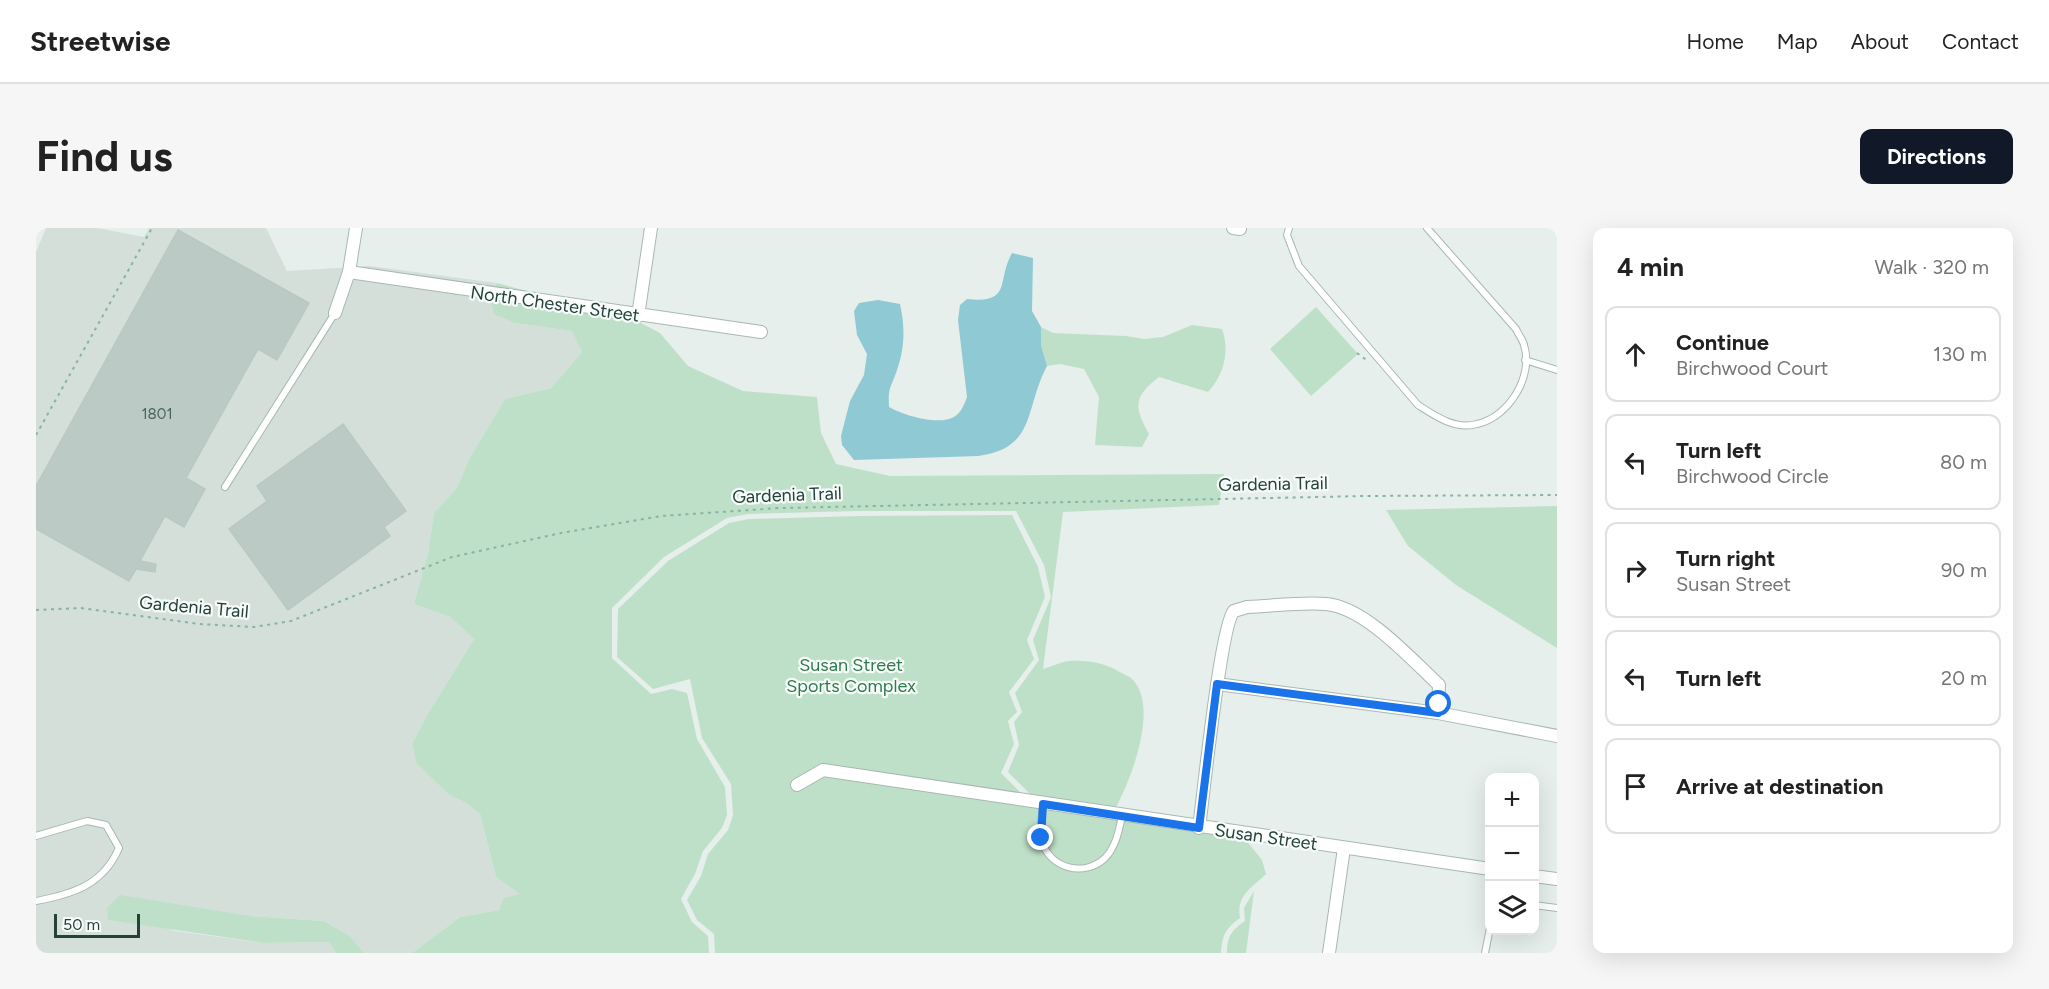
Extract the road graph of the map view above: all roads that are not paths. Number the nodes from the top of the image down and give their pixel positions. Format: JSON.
{"nodes":[{"id":1,"x":356,"y":228,"type":"edge"},
{"id":2,"x":651,"y":228,"type":"edge"},
{"id":3,"x":1289,"y":228,"type":"edge"},
{"id":4,"x":1427,"y":228,"type":"edge"},
{"id":5,"x":349,"y":272,"type":"junction"},
{"id":6,"x":335,"y":313,"type":"joint"},
{"id":7,"x":638,"y":316,"type":"junction"},
{"id":8,"x":761,"y":332,"type":"dead end"},
{"id":9,"x":1526,"y":360,"type":"junction"},
{"id":10,"x":1557,"y":370,"type":"edge"},
{"id":11,"x":225,"y":487,"type":"dead end"},
{"id":12,"x":1217,"y":684,"type":"junction"},
{"id":13,"x":1438,"y":713,"type":"junction"},
{"id":14,"x":1557,"y":736,"type":"edge"},
{"id":15,"x":797,"y":785,"type":"dead end"},
{"id":16,"x":1043,"y":804,"type":"junction"},
{"id":17,"x":1122,"y":816,"type":"junction"},
{"id":18,"x":1199,"y":828,"type":"junction"},
{"id":19,"x":36,"y":836,"type":"edge"},
{"id":20,"x":1344,"y":848,"type":"junction"},
{"id":21,"x":1485,"y":868,"type":"edge"},
{"id":22,"x":1539,"y":877,"type":"edge"},
{"id":23,"x":1557,"y":879,"type":"edge"},
{"id":24,"x":36,"y":901,"type":"edge"},
{"id":25,"x":1539,"y":906,"type":"edge"},
{"id":26,"x":1557,"y":908,"type":"edge"},
{"id":27,"x":1489,"y":935,"type":"edge"},
{"id":28,"x":1329,"y":953,"type":"edge"},
{"id":29,"x":1485,"y":953,"type":"edge"}],
"edges":[{"from":1,"to":5,"type":"street"},
{"from":2,"to":7,"type":"street"},
{"from":3,"to":9,"type":"lane"},
{"from":4,"to":9,"type":"lane"},
{"from":5,"to":6,"type":"street"},
{"from":5,"to":7,"type":"street","name":"North Chester Street"},
{"from":6,"to":11,"type":"lane"},
{"from":7,"to":8,"type":"street","name":"North Chester Street"},
{"from":9,"to":10,"type":"lane"},
{"from":12,"to":13,"type":"street"},
{"from":12,"to":13,"type":"street"},
{"from":12,"to":18,"type":"street"},
{"from":13,"to":14,"type":"street"},
{"from":15,"to":16,"type":"street","name":"Susan Street"},
{"from":16,"to":17,"type":"street","name":"Susan Street"},
{"from":16,"to":17,"type":"lane"},
{"from":17,"to":18,"type":"street","name":"Susan Street"},
{"from":18,"to":20,"type":"street","name":"Susan Street"},
{"from":19,"to":24,"type":"lane"},
{"from":20,"to":21,"type":"street","name":"Susan Street"},
{"from":20,"to":28,"type":"street"},
{"from":22,"to":23,"type":"street"},
{"from":25,"to":26,"type":"lane"},
{"from":27,"to":29,"type":"lane"}]}
